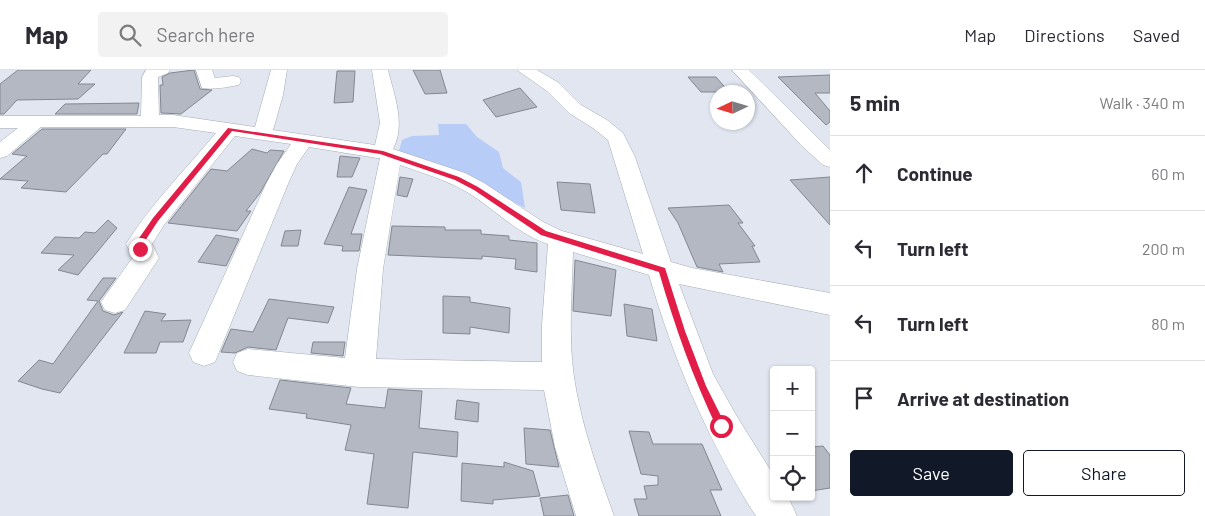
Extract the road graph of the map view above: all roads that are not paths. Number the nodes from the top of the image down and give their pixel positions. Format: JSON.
{"nodes":[{"id":1,"x":162,"y":70,"type":"edge"},
{"id":2,"x":204,"y":70,"type":"edge"},
{"id":3,"x":279,"y":70,"type":"edge"},
{"id":4,"x":380,"y":70,"type":"edge"},
{"id":5,"x":525,"y":70,"type":"edge"},
{"id":6,"x":740,"y":70,"type":"edge"},
{"id":7,"x":233,"y":81,"type":"dead end"},
{"id":8,"x":0,"y":122,"type":"edge"},
{"id":9,"x":36,"y":122,"type":"junction"},
{"id":10,"x":150,"y":122,"type":"junction"},
{"id":11,"x":230,"y":129,"type":"junction"},
{"id":12,"x":262,"y":134,"type":"junction"},
{"id":13,"x":304,"y":140,"type":"junction"},
{"id":14,"x":0,"y":152,"type":"edge"},
{"id":15,"x":386,"y":154,"type":"junction"},
{"id":16,"x":830,"y":161,"type":"edge"},
{"id":17,"x":560,"y":239,"type":"junction"},
{"id":18,"x":663,"y":270,"type":"junction"},
{"id":19,"x":115,"y":302,"type":"dead end"},
{"id":20,"x":830,"y":304,"type":"edge"},
{"id":21,"x":204,"y":353,"type":"dead end"},
{"id":22,"x":248,"y":362,"type":"dead end"},
{"id":23,"x":359,"y":373,"type":"junction"},
{"id":24,"x":558,"y":376,"type":"junction"},
{"id":25,"x":595,"y":516,"type":"edge"},
{"id":26,"x":778,"y":516,"type":"edge"}],
"edges":[{"from":1,"to":10,"type":"street"},
{"from":2,"to":7,"type":"street"},
{"from":3,"to":12,"type":"street"},
{"from":4,"to":15,"type":"street"},
{"from":5,"to":18,"type":"street"},
{"from":6,"to":16,"type":"street"},
{"from":8,"to":9,"type":"street"},
{"from":9,"to":10,"type":"street"},
{"from":9,"to":14,"type":"street"},
{"from":10,"to":11,"type":"street"},
{"from":11,"to":12,"type":"street"},
{"from":11,"to":19,"type":"street"},
{"from":12,"to":13,"type":"street"},
{"from":13,"to":15,"type":"street"},
{"from":13,"to":21,"type":"street"},
{"from":15,"to":17,"type":"street"},
{"from":15,"to":23,"type":"street"},
{"from":17,"to":18,"type":"street"},
{"from":17,"to":24,"type":"street"},
{"from":18,"to":20,"type":"street"},
{"from":18,"to":26,"type":"street"},
{"from":22,"to":23,"type":"street"},
{"from":23,"to":24,"type":"street"},
{"from":24,"to":25,"type":"street"}]}
